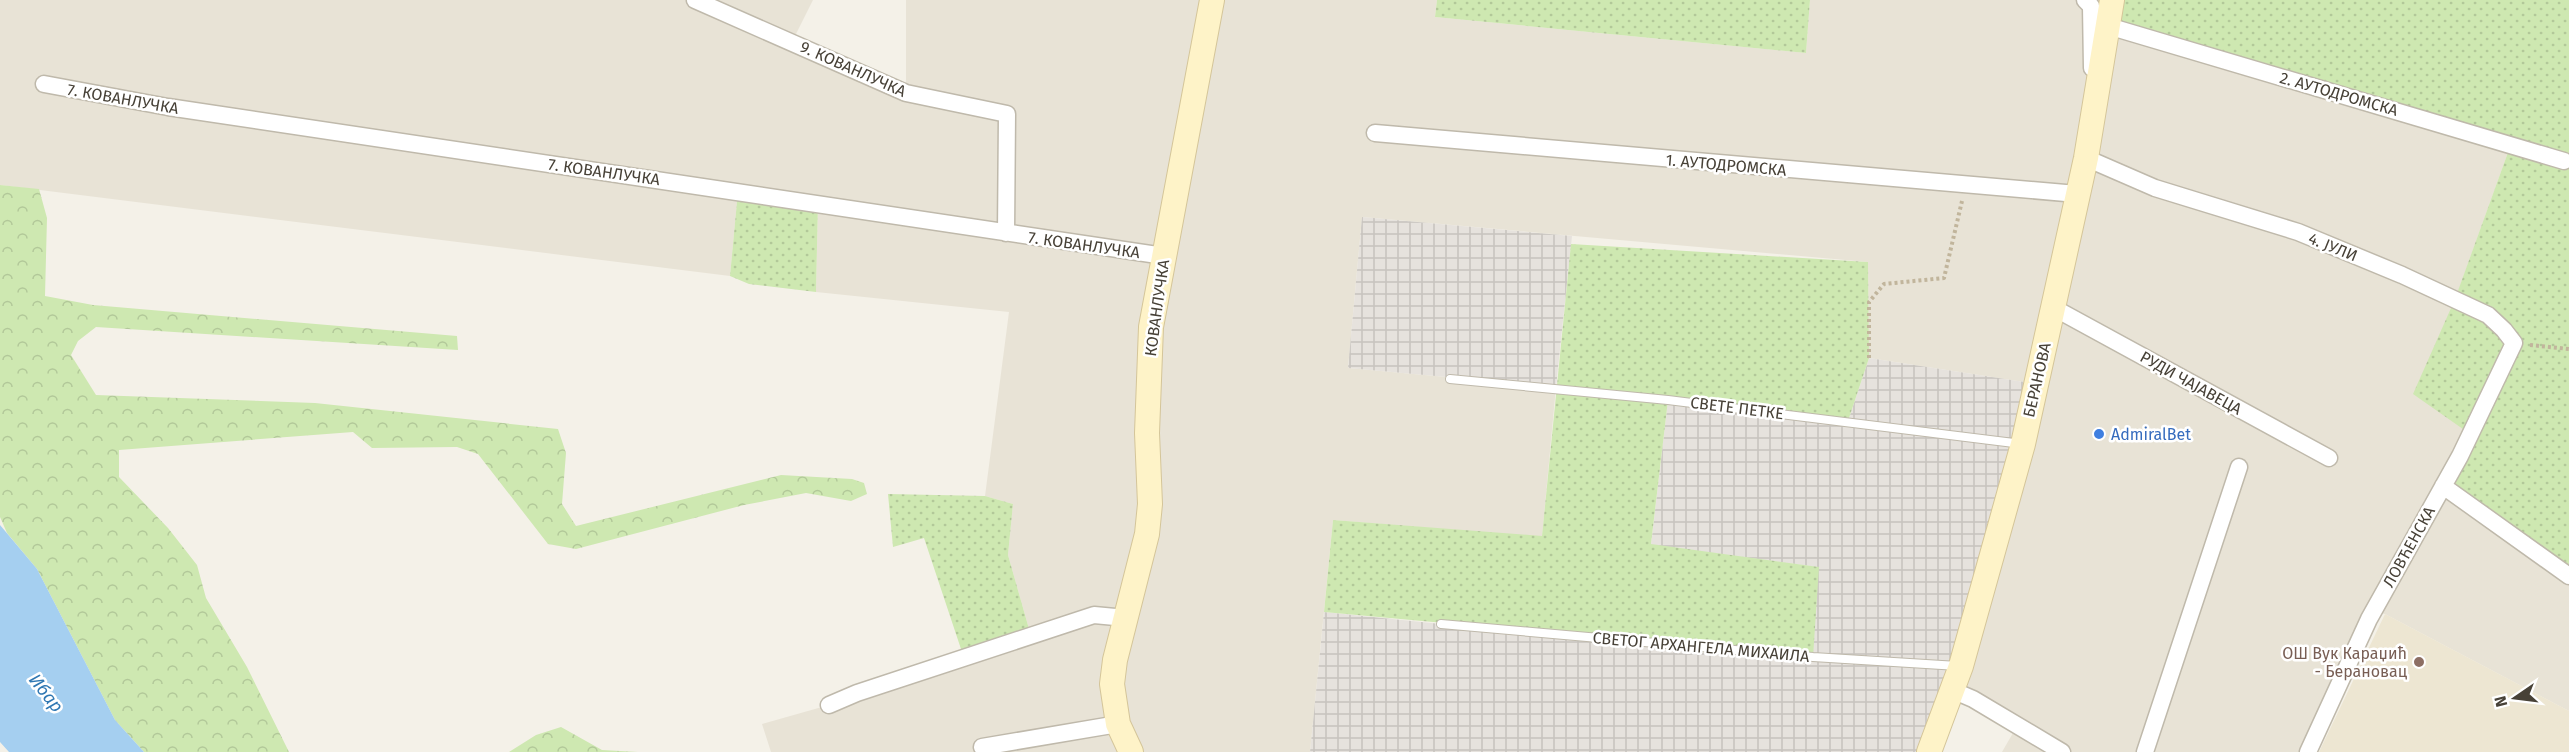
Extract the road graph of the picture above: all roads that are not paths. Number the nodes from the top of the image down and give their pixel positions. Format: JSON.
{"nodes":[{"id":1,"x":695,"y":0,"type":"edge"},
{"id":2,"x":1212,"y":0,"type":"edge"},
{"id":3,"x":2095,"y":2,"type":"edge"},
{"id":4,"x":2108,"y":26,"type":"junction"},
{"id":5,"x":44,"y":84,"type":"dead end"},
{"id":6,"x":1375,"y":133,"type":"dead end"},
{"id":7,"x":2088,"y":146,"type":"junction"},
{"id":8,"x":2567,"y":158,"type":"edge"},
{"id":9,"x":2077,"y":194,"type":"junction"},
{"id":10,"x":1006,"y":233,"type":"junction"},
{"id":11,"x":1164,"y":256,"type":"junction"},
{"id":12,"x":2054,"y":308,"type":"junction"},
{"id":13,"x":2514,"y":343,"type":"joint"},
{"id":14,"x":1450,"y":379,"type":"dead end"},
{"id":15,"x":2022,"y":444,"type":"junction"},
{"id":16,"x":2329,"y":458,"type":"dead end"},
{"id":17,"x":2239,"y":466,"type":"dead end"},
{"id":18,"x":2443,"y":486,"type":"junction"},
{"id":19,"x":2569,"y":576,"type":"edge"},
{"id":20,"x":1126,"y":618,"type":"junction"},
{"id":21,"x":1441,"y":624,"type":"dead end"},
{"id":22,"x":1961,"y":666,"type":"junction"},
{"id":23,"x":1952,"y":690,"type":"junction"},
{"id":24,"x":829,"y":705,"type":"dead end"},
{"id":25,"x":1118,"y":724,"type":"junction"},
{"id":26,"x":982,"y":747,"type":"dead end"},
{"id":27,"x":1131,"y":752,"type":"edge"},
{"id":28,"x":1929,"y":752,"type":"edge"},
{"id":29,"x":2062,"y":752,"type":"edge"},
{"id":30,"x":2145,"y":752,"type":"edge"},
{"id":31,"x":2308,"y":752,"type":"edge"}],
"edges":[{"from":1,"to":10,"type":"street","name":"9. КОВАНЛУЧКА"},
{"from":2,"to":11,"type":"main road","name":"КОВАНЛУЧКА"},
{"from":3,"to":4,"type":"main road","name":"БЕРАНОВА"},
{"from":3,"to":7,"type":"street"},
{"from":4,"to":7,"type":"main road","name":"БЕРАНОВА"},
{"from":4,"to":8,"type":"street","name":"2. АУТОДРОМСКА"},
{"from":5,"to":10,"type":"street","name":"7. КОВАНЛУЧКА"},
{"from":6,"to":9,"type":"street","name":"1. АУТОДРОМСКА"},
{"from":7,"to":9,"type":"main road","name":"БЕРАНОВА"},
{"from":7,"to":13,"type":"street","name":"4. ЈУЛИ"},
{"from":9,"to":12,"type":"main road","name":"БЕРАНОВА"},
{"from":10,"to":11,"type":"street","name":"7. КОВАНЛУЧКА"},
{"from":11,"to":20,"type":"main road","name":"КОВАНЛУЧКА"},
{"from":12,"to":15,"type":"main road","name":"БЕРАНОВА"},
{"from":12,"to":16,"type":"street","name":"РУДИ ЧАЈАВЕЦА"},
{"from":13,"to":18,"type":"street","name":"ЛОВЋЕНСКА"},
{"from":14,"to":15,"type":"lane","name":"СВЕТЕ ПЕТКЕ"},
{"from":15,"to":22,"type":"main road","name":"БЕРАНОВА"},
{"from":17,"to":30,"type":"street"},
{"from":18,"to":19,"type":"street"},
{"from":18,"to":31,"type":"street","name":"ЛОВЋЕНСКА"},
{"from":20,"to":24,"type":"street"},
{"from":20,"to":25,"type":"main road","name":"КОВАНЛУЧКА"},
{"from":21,"to":22,"type":"lane","name":"СВЕТОГ АРХАНГЕЛА МИХАИЛА"},
{"from":22,"to":23,"type":"main road","name":"БЕРАНОВА"},
{"from":23,"to":28,"type":"main road","name":"БЕРАНОВА"},
{"from":23,"to":29,"type":"street"},
{"from":25,"to":26,"type":"street"},
{"from":25,"to":27,"type":"main road","name":"КОВАНЛУЧКА"}]}
